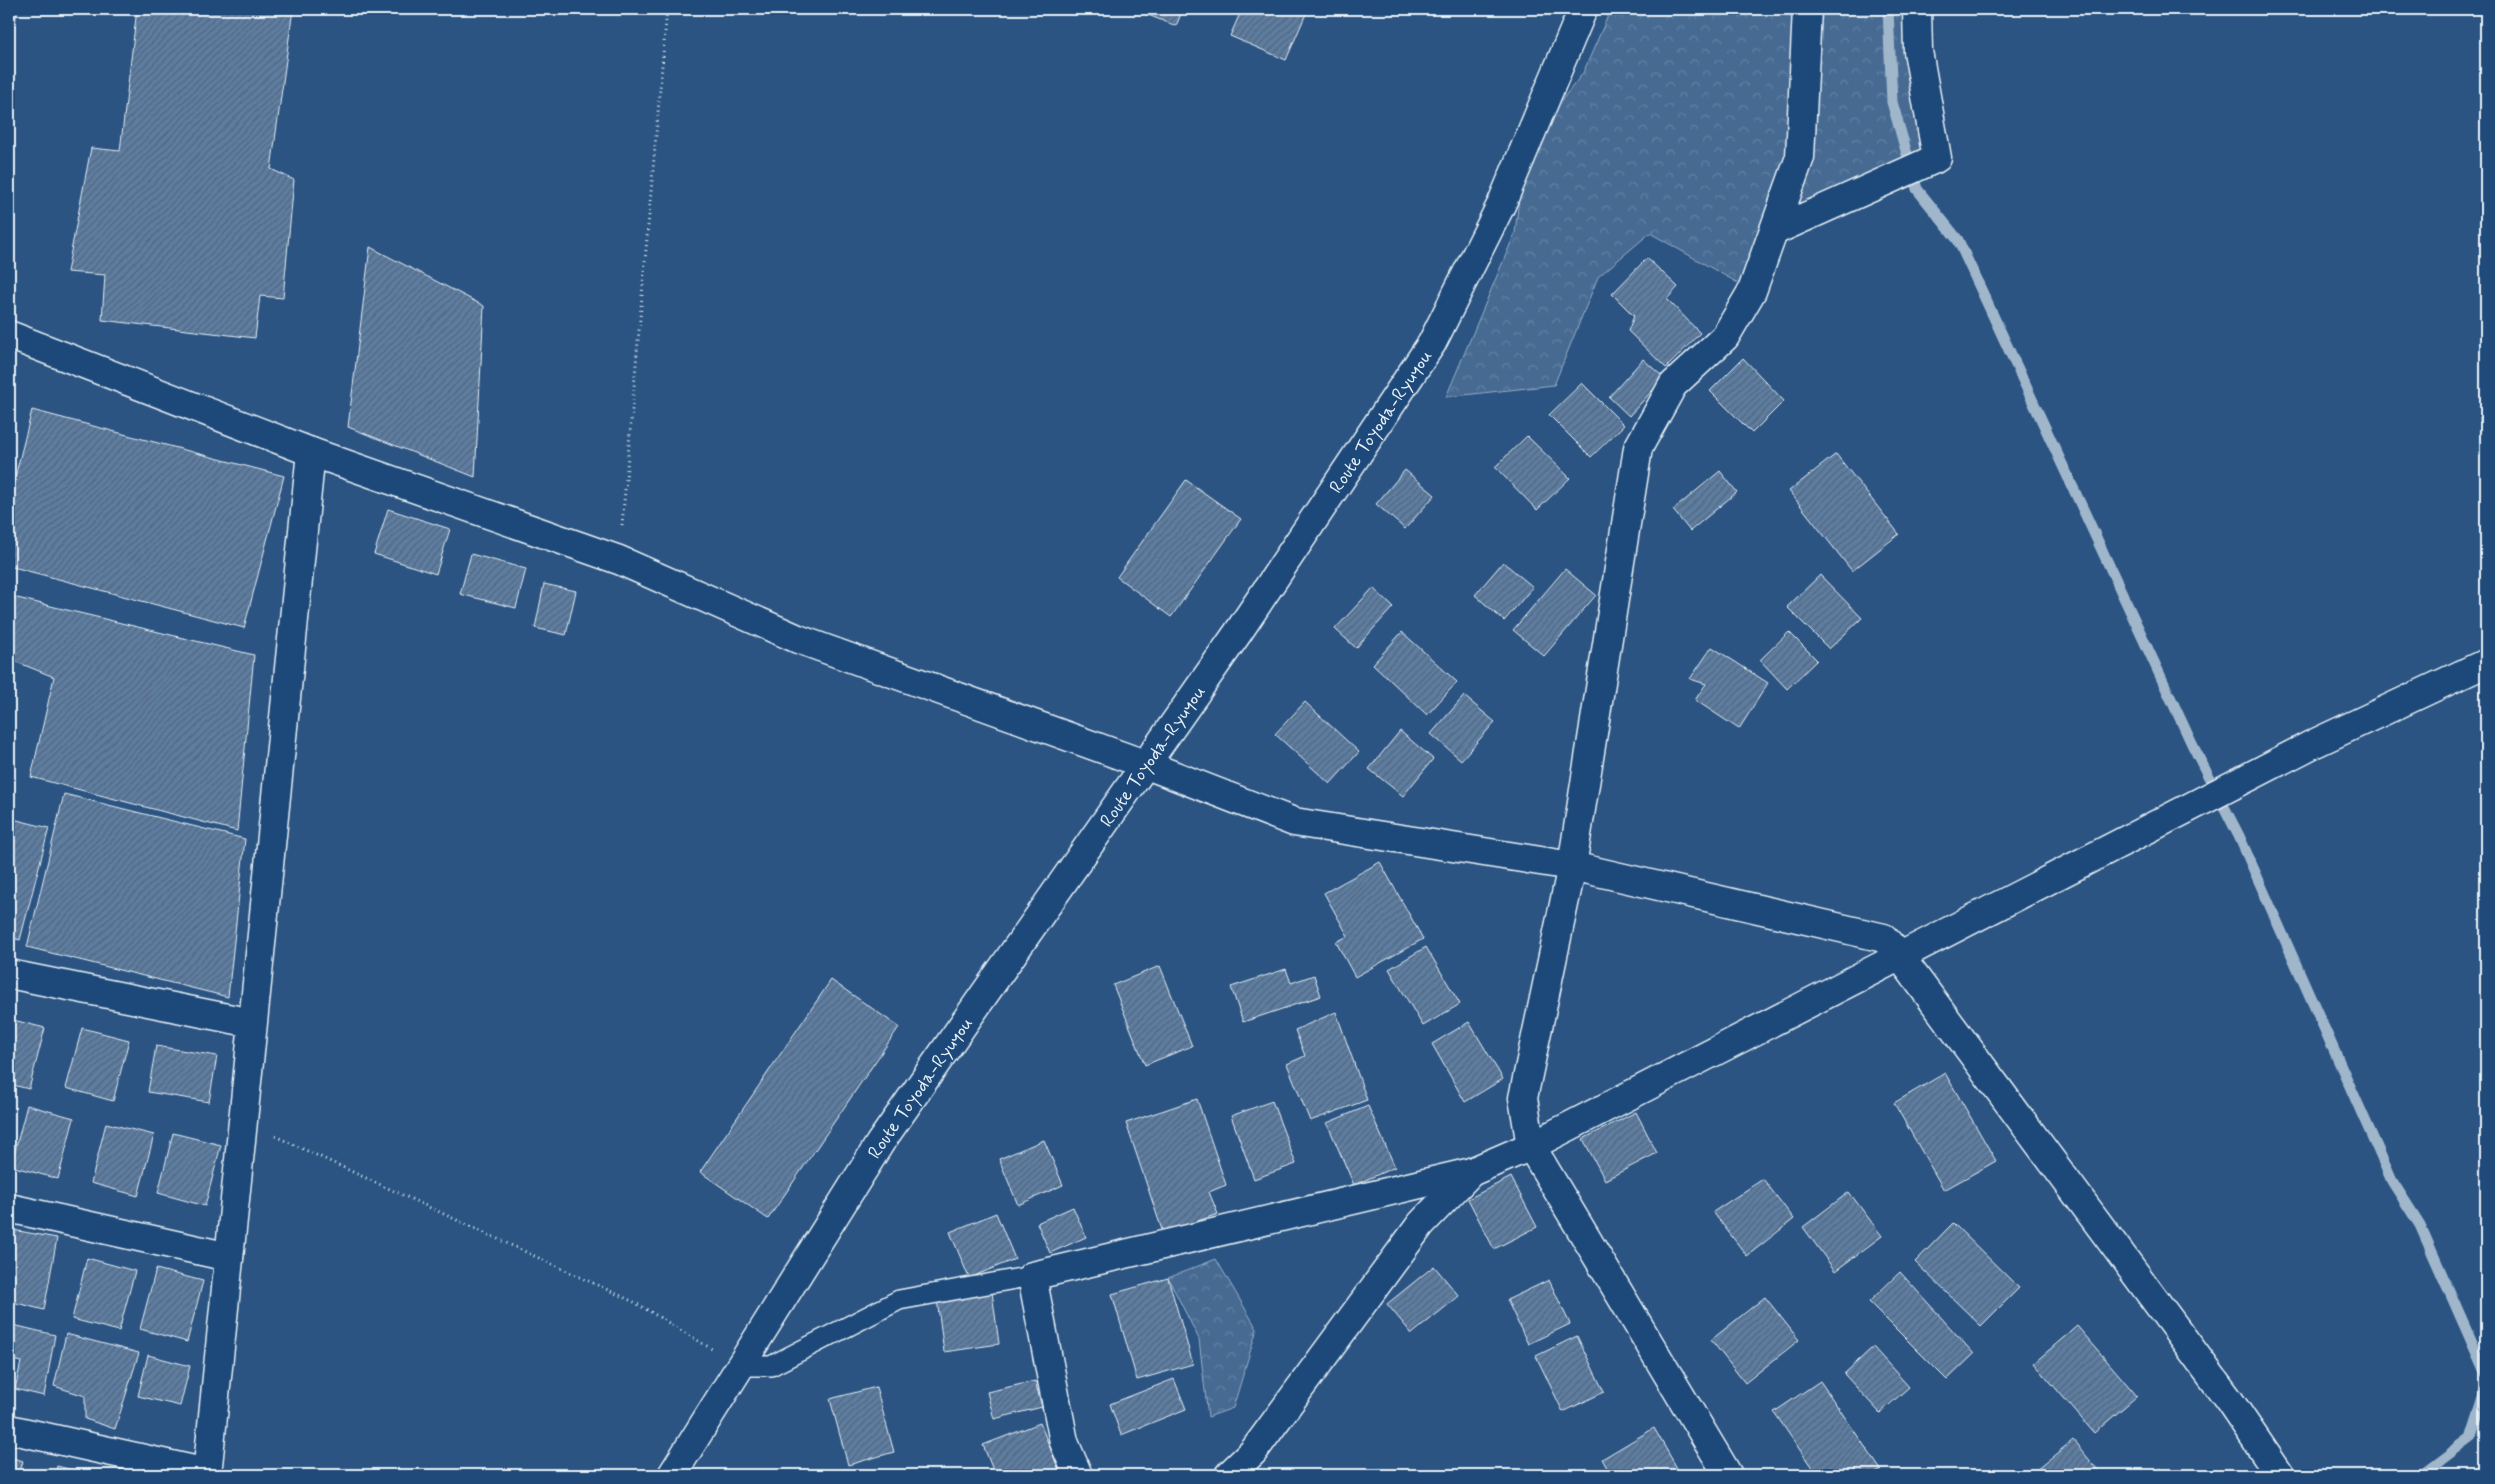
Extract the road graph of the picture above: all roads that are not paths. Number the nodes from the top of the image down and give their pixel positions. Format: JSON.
{"nodes":[{"id":1,"x":1583,"y":9,"type":"edge"},
{"id":2,"x":1807,"y":9,"type":"edge"},
{"id":3,"x":1918,"y":9,"type":"edge"},
{"id":4,"x":1774,"y":232,"type":"junction"},
{"id":5,"x":9,"y":335,"type":"edge"},
{"id":6,"x":311,"y":452,"type":"junction"},
{"id":7,"x":2486,"y":663,"type":"edge"},
{"id":8,"x":1146,"y":765,"type":"junction"},
{"id":9,"x":1572,"y":866,"type":"junction"},
{"id":10,"x":1899,"y":955,"type":"junction"},
{"id":11,"x":9,"y":974,"type":"edge"},
{"id":12,"x":252,"y":1024,"type":"junction"},
{"id":13,"x":1530,"y":1146,"type":"junction"},
{"id":14,"x":1470,"y":1172,"type":"junction"},
{"id":15,"x":9,"y":1208,"type":"edge"},
{"id":16,"x":229,"y":1257,"type":"junction"},
{"id":17,"x":1032,"y":1276,"type":"junction"},
{"id":18,"x":740,"y":1366,"type":"junction"},
{"id":19,"x":9,"y":1429,"type":"edge"},
{"id":20,"x":207,"y":1474,"type":"edge"},
{"id":21,"x":672,"y":1475,"type":"edge"},
{"id":22,"x":1078,"y":1475,"type":"edge"},
{"id":23,"x":1229,"y":1475,"type":"edge"},
{"id":24,"x":1728,"y":1475,"type":"edge"},
{"id":25,"x":2280,"y":1475,"type":"edge"}],
"edges":[{"from":1,"to":8,"type":"street","name":"Route Toyoda-Ryuyou"},
{"from":2,"to":4,"type":"street"},
{"from":3,"to":4,"type":"street"},
{"from":4,"to":9,"type":"street"},
{"from":5,"to":6,"type":"street"},
{"from":6,"to":8,"type":"street"},
{"from":6,"to":12,"type":"street"},
{"from":7,"to":10,"type":"street"},
{"from":8,"to":9,"type":"street"},
{"from":8,"to":18,"type":"street","name":"Route Toyoda-Ryuyou"},
{"from":9,"to":10,"type":"street"},
{"from":9,"to":13,"type":"street"},
{"from":10,"to":13,"type":"street"},
{"from":10,"to":25,"type":"street"},
{"from":11,"to":12,"type":"street"},
{"from":12,"to":16,"type":"street"},
{"from":13,"to":14,"type":"street"},
{"from":13,"to":24,"type":"street"},
{"from":14,"to":17,"type":"street"},
{"from":14,"to":23,"type":"street"},
{"from":15,"to":16,"type":"street"},
{"from":16,"to":20,"type":"street"},
{"from":17,"to":18,"type":"lane"},
{"from":17,"to":22,"type":"street"},
{"from":18,"to":21,"type":"street","name":"Route Toyoda-Ryuyou"},
{"from":19,"to":20,"type":"street"}]}
